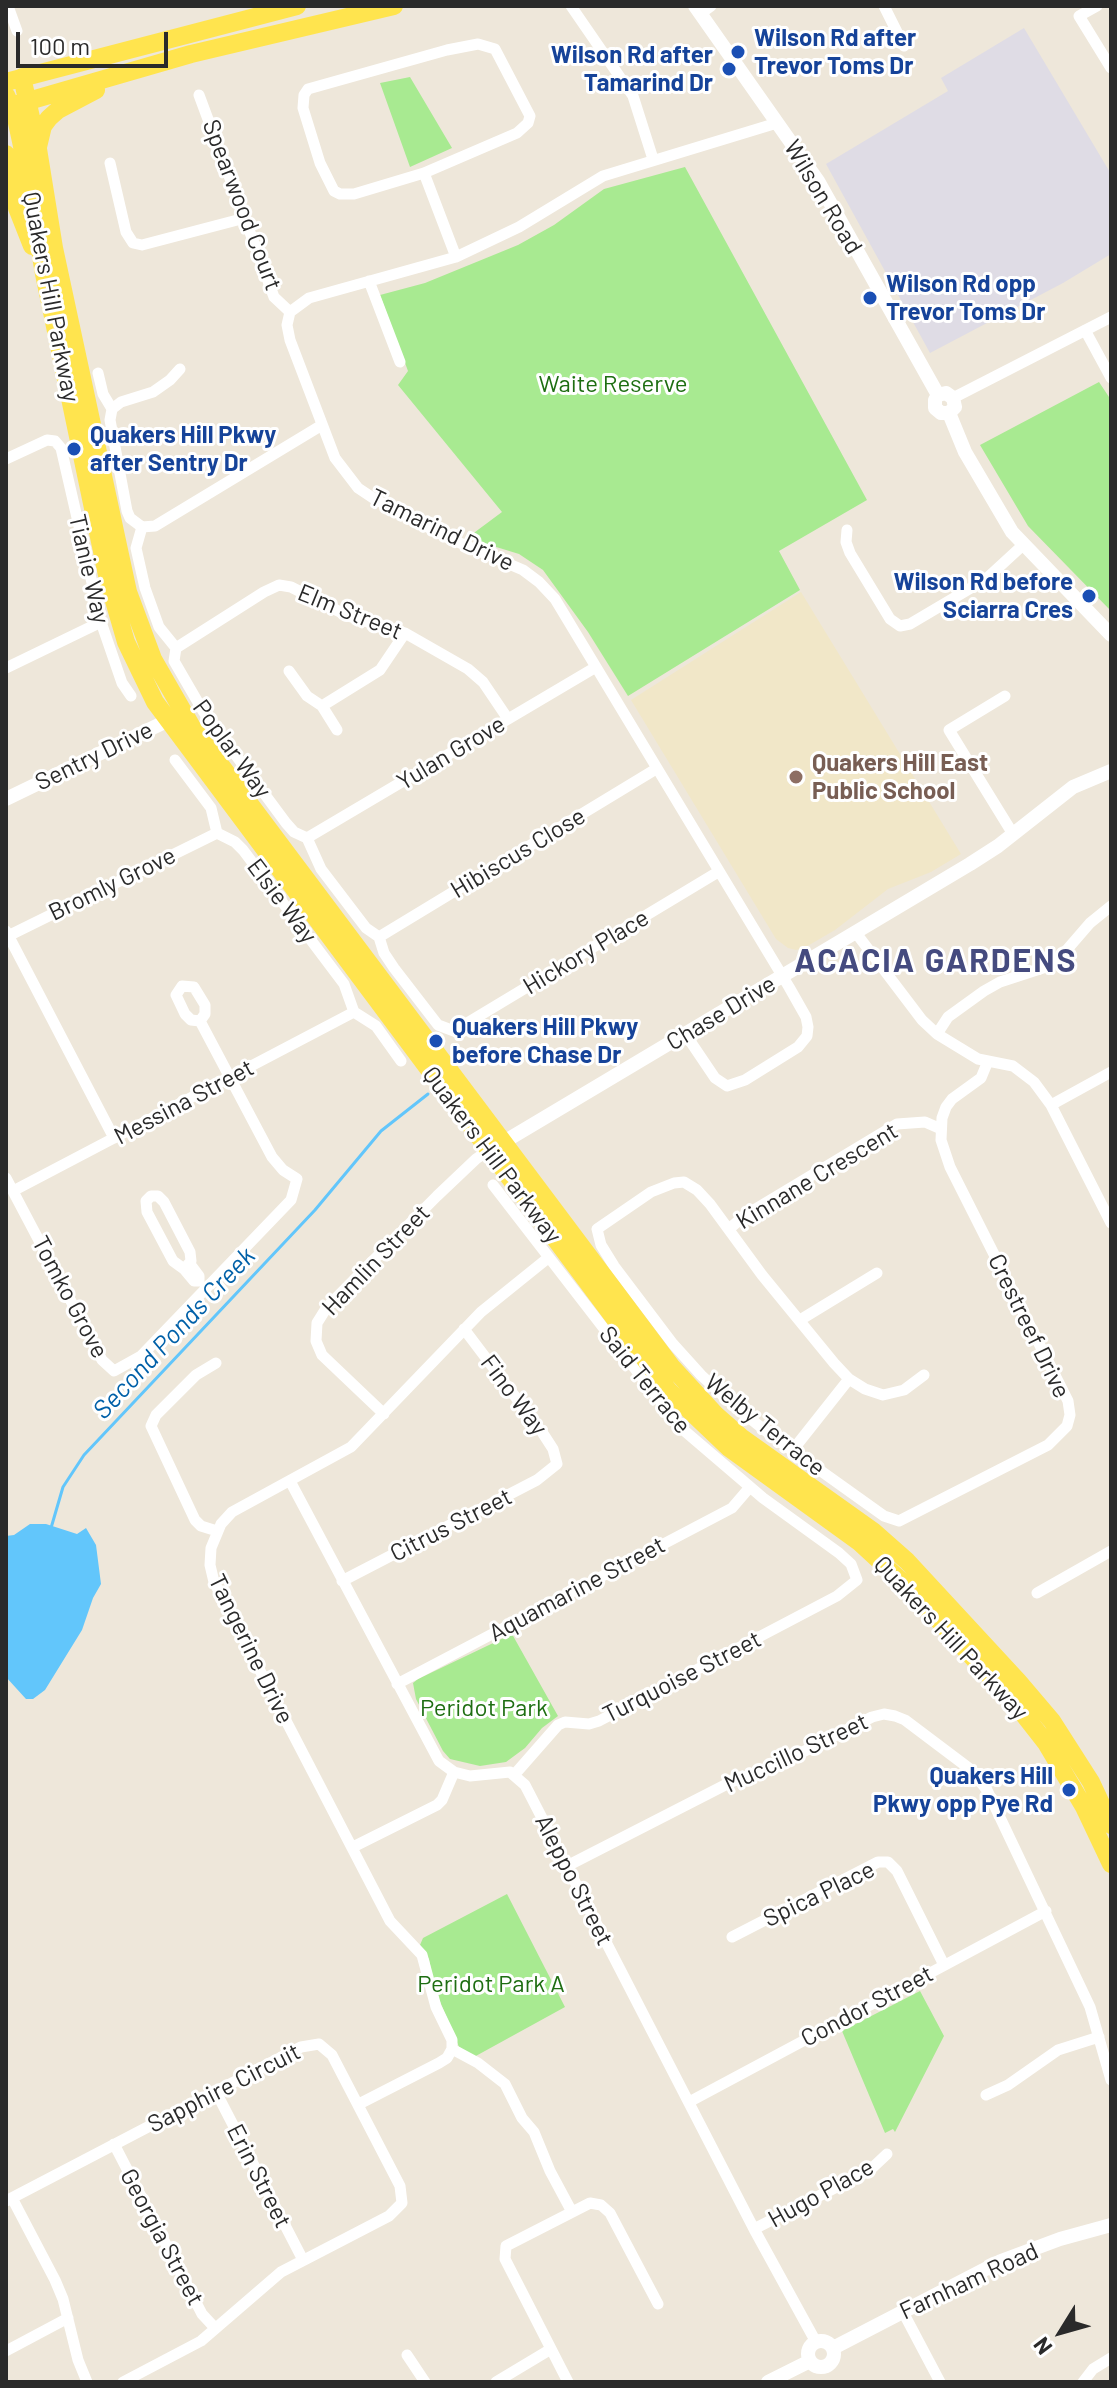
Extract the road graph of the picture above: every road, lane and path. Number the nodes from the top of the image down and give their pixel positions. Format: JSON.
{"nodes":[{"id":1,"x":8,"y":6,"type":"edge"},
{"id":2,"x":297,"y":6,"type":"edge"},
{"id":3,"x":394,"y":6,"type":"edge"},
{"id":4,"x":571,"y":6,"type":"edge"},
{"id":5,"x":884,"y":6,"type":"edge"},
{"id":6,"x":1097,"y":6,"type":"edge"},
{"id":7,"x":702,"y":9,"type":"edge"},
{"id":8,"x":17,"y":31,"type":"dead end"},
{"id":9,"x":904,"y":46,"type":"dead end"},
{"id":10,"x":1111,"y":68,"type":"edge"},
{"id":11,"x":130,"y":71,"type":"junction"},
{"id":12,"x":14,"y":79,"type":"edge"},
{"id":13,"x":199,"y":95,"type":"dead end"},
{"id":14,"x":13,"y":103,"type":"edge"},
{"id":15,"x":777,"y":123,"type":"junction"},
{"id":16,"x":38,"y":149,"type":"junction"},
{"id":17,"x":6,"y":154,"type":"edge"},
{"id":18,"x":653,"y":159,"type":"junction"},
{"id":19,"x":110,"y":163,"type":"dead end"},
{"id":20,"x":424,"y":173,"type":"junction"},
{"id":21,"x":245,"y":218,"type":"junction"},
{"id":22,"x":456,"y":257,"type":"junction"},
{"id":23,"x":44,"y":274,"type":"junction"},
{"id":24,"x":369,"y":281,"type":"junction"},
{"id":25,"x":290,"y":312,"type":"junction"},
{"id":26,"x":1111,"y":317,"type":"edge"},
{"id":27,"x":1085,"y":330,"type":"junction"},
{"id":28,"x":400,"y":362,"type":"dead end"},
{"id":29,"x":180,"y":369,"type":"dead end"},
{"id":30,"x":98,"y":373,"type":"dead end"},
{"id":31,"x":1111,"y":378,"type":"edge"},
{"id":32,"x":947,"y":402,"type":"junction"},
{"id":33,"x":112,"y":409,"type":"junction"},
{"id":34,"x":322,"y":425,"type":"junction"},
{"id":35,"x":6,"y":459,"type":"edge"},
{"id":36,"x":142,"y":527,"type":"junction"},
{"id":37,"x":847,"y":530,"type":"dead end"},
{"id":38,"x":1023,"y":545,"type":"junction"},
{"id":39,"x":101,"y":622,"type":"junction"},
{"id":40,"x":405,"y":633,"type":"junction"},
{"id":41,"x":1111,"y":635,"type":"edge"},
{"id":42,"x":176,"y":648,"type":"junction"},
{"id":43,"x":596,"y":667,"type":"junction"},
{"id":44,"x":6,"y":668,"type":"edge"},
{"id":45,"x":289,"y":671,"type":"dead end"},
{"id":46,"x":131,"y":696,"type":"dead end"},
{"id":47,"x":1005,"y":696,"type":"dead end"},
{"id":48,"x":322,"y":706,"type":"junction"},
{"id":49,"x":175,"y":717,"type":"junction"},
{"id":50,"x":508,"y":719,"type":"junction"},
{"id":51,"x":337,"y":730,"type":"dead end"},
{"id":52,"x":175,"y":760,"type":"dead end"},
{"id":53,"x":656,"y":769,"type":"junction"},
{"id":54,"x":1111,"y":771,"type":"edge"},
{"id":55,"x":6,"y":799,"type":"edge"},
{"id":56,"x":217,"y":833,"type":"junction"},
{"id":57,"x":1013,"y":834,"type":"junction"},
{"id":58,"x":307,"y":838,"type":"junction"},
{"id":59,"x":718,"y":872,"type":"junction"},
{"id":60,"x":1111,"y":906,"type":"edge"},
{"id":61,"x":7,"y":933,"type":"edge"},
{"id":62,"x":856,"y":933,"type":"junction"},
{"id":63,"x":379,"y":937,"type":"junction"},
{"id":64,"x":782,"y":977,"type":"junction"},
{"id":65,"x":354,"y":1012,"type":"junction"},
{"id":66,"x":200,"y":1021,"type":"dead end"},
{"id":67,"x":937,"y":1034,"type":"junction"},
{"id":68,"x":686,"y":1035,"type":"junction"},
{"id":69,"x":401,"y":1061,"type":"dead end"},
{"id":70,"x":988,"y":1061,"type":"junction"},
{"id":71,"x":1111,"y":1072,"type":"edge"},
{"id":72,"x":230,"y":1078,"type":"junction"},
{"id":73,"x":1051,"y":1105,"type":"junction"},
{"id":74,"x":941,"y":1129,"type":"junction"},
{"id":75,"x":114,"y":1138,"type":"junction"},
{"id":76,"x":497,"y":1146,"type":"junction"},
{"id":77,"x":6,"y":1178,"type":"edge"},
{"id":78,"x":493,"y":1185,"type":"dead end"},
{"id":79,"x":13,"y":1191,"type":"junction"},
{"id":80,"x":1109,"y":1216,"type":"edge"},
{"id":81,"x":729,"y":1229,"type":"junction"},
{"id":82,"x":548,"y":1258,"type":"junction"},
{"id":83,"x":187,"y":1267,"type":"junction"},
{"id":84,"x":877,"y":1273,"type":"dead end"},
{"id":85,"x":202,"y":1285,"type":"junction"},
{"id":86,"x":800,"y":1320,"type":"junction"},
{"id":87,"x":464,"y":1329,"type":"junction"},
{"id":88,"x":216,"y":1363,"type":"dead end"},
{"id":89,"x":924,"y":1375,"type":"dead end"},
{"id":90,"x":849,"y":1379,"type":"junction"},
{"id":91,"x":384,"y":1414,"type":"junction"},
{"id":92,"x":792,"y":1451,"type":"junction"},
{"id":93,"x":557,"y":1464,"type":"joint"},
{"id":94,"x":290,"y":1481,"type":"junction"},
{"id":95,"x":750,"y":1487,"type":"junction"},
{"id":96,"x":899,"y":1521,"type":"joint"},
{"id":97,"x":217,"y":1531,"type":"junction"},
{"id":98,"x":1111,"y":1551,"type":"edge"},
{"id":99,"x":857,"y":1580,"type":"joint"},
{"id":100,"x":342,"y":1581,"type":"junction"},
{"id":101,"x":1037,"y":1593,"type":"dead end"},
{"id":102,"x":397,"y":1684,"type":"junction"},
{"id":103,"x":454,"y":1772,"type":"junction"},
{"id":104,"x":515,"y":1774,"type":"junction"},
{"id":105,"x":1111,"y":1825,"type":"edge"},
{"id":106,"x":353,"y":1847,"type":"junction"},
{"id":107,"x":1111,"y":1864,"type":"edge"},
{"id":108,"x":567,"y":1866,"type":"junction"},
{"id":109,"x":1046,"y":1911,"type":"junction"},
{"id":110,"x":732,"y":1937,"type":"dead end"},
{"id":111,"x":944,"y":1965,"type":"junction"},
{"id":112,"x":1099,"y":2037,"type":"junction"},
{"id":113,"x":452,"y":2049,"type":"junction"},
{"id":114,"x":1111,"y":2080,"type":"edge"},
{"id":115,"x":216,"y":2092,"type":"junction"},
{"id":116,"x":986,"y":2095,"type":"dead end"},
{"id":117,"x":689,"y":2102,"type":"junction"},
{"id":118,"x":359,"y":2104,"type":"junction"},
{"id":119,"x":114,"y":2144,"type":"junction"},
{"id":120,"x":887,"y":2154,"type":"dead end"},
{"id":121,"x":9,"y":2199,"type":"edge"},
{"id":122,"x":572,"y":2212,"type":"junction"},
{"id":123,"x":1111,"y":2225,"type":"edge"},
{"id":124,"x":754,"y":2229,"type":"junction"},
{"id":125,"x":303,"y":2260,"type":"junction"},
{"id":126,"x":658,"y":2304,"type":"dead end"},
{"id":127,"x":903,"y":2312,"type":"junction"},
{"id":128,"x":68,"y":2318,"type":"junction"},
{"id":129,"x":215,"y":2328,"type":"junction"},
{"id":130,"x":816,"y":2342,"type":"junction"},
{"id":131,"x":833,"y":2348,"type":"junction"},
{"id":132,"x":551,"y":2349,"type":"junction"},
{"id":133,"x":6,"y":2351,"type":"edge"},
{"id":134,"x":407,"y":2355,"type":"dead end"},
{"id":135,"x":1111,"y":2358,"type":"edge"},
{"id":136,"x":810,"y":2361,"type":"junction"},
{"id":137,"x":87,"y":2382,"type":"edge"},
{"id":138,"x":123,"y":2382,"type":"edge"},
{"id":139,"x":425,"y":2382,"type":"edge"},
{"id":140,"x":496,"y":2382,"type":"edge"},
{"id":141,"x":568,"y":2382,"type":"edge"},
{"id":142,"x":768,"y":2382,"type":"edge"},
{"id":143,"x":940,"y":2382,"type":"edge"},
{"id":144,"x":1083,"y":2382,"type":"edge"}],
"edges":[{"from":1,"to":8,"type":"street"},
{"from":2,"to":12,"type":"main road"},
{"from":3,"to":11,"type":"main road"},
{"from":4,"to":18,"type":"street"},
{"from":5,"to":9,"type":"street"},
{"from":6,"to":10,"type":"street"},
{"from":7,"to":15,"type":"street","name":"Wilson Road"},
{"from":11,"to":14,"type":"main road"},
{"from":11,"to":16,"type":"main road"},
{"from":12,"to":14,"type":"main road","name":"Quakers Hill Parkway"},
{"from":13,"to":21,"type":"street","name":"Spearwood Court"},
{"from":14,"to":16,"type":"main road","name":"Quakers Hill Parkway"},
{"from":14,"to":23,"type":"main road","name":"Quakers Hill Parkway"},
{"from":15,"to":18,"type":"street"},
{"from":15,"to":32,"type":"street","name":"Wilson Road"},
{"from":16,"to":49,"type":"main road","name":"Quakers Hill Parkway"},
{"from":17,"to":23,"type":"main road"},
{"from":18,"to":22,"type":"street"},
{"from":19,"to":21,"type":"street"},
{"from":20,"to":20,"type":"street"},
{"from":20,"to":22,"type":"street"},
{"from":21,"to":25,"type":"street","name":"Spearwood Court"},
{"from":22,"to":24,"type":"street"},
{"from":23,"to":49,"type":"main road","name":"Quakers Hill Parkway"},
{"from":24,"to":25,"type":"street"},
{"from":24,"to":28,"type":"street"},
{"from":25,"to":34,"type":"street","name":"Tamarind Drive"},
{"from":26,"to":27,"type":"street"},
{"from":27,"to":31,"type":"street"},
{"from":27,"to":32,"type":"street"},
{"from":29,"to":33,"type":"street"},
{"from":30,"to":33,"type":"street"},
{"from":32,"to":38,"type":"street","name":"Wilson Road"},
{"from":33,"to":36,"type":"street"},
{"from":34,"to":36,"type":"street"},
{"from":34,"to":43,"type":"street","name":"Tamarind Drive"},
{"from":35,"to":39,"type":"street","name":"Tianie Way"},
{"from":36,"to":42,"type":"street","name":"Poplar Way"},
{"from":37,"to":38,"type":"street"},
{"from":38,"to":41,"type":"street","name":"Wilson Road"},
{"from":39,"to":44,"type":"street"},
{"from":39,"to":46,"type":"street","name":"Tianie Way"},
{"from":40,"to":42,"type":"street","name":"Elm Street"},
{"from":40,"to":48,"type":"street"},
{"from":40,"to":50,"type":"street","name":"Elm Street"},
{"from":42,"to":58,"type":"street","name":"Poplar Way"},
{"from":43,"to":50,"type":"street","name":"Yulan Grove"},
{"from":43,"to":53,"type":"street","name":"Tamarind Drive"},
{"from":45,"to":48,"type":"street"},
{"from":47,"to":57,"type":"street"},
{"from":48,"to":51,"type":"street"},
{"from":49,"to":55,"type":"street","name":"Sentry Drive"},
{"from":49,"to":76,"type":"main road","name":"Quakers Hill Parkway"},
{"from":50,"to":58,"type":"street","name":"Yulan Grove"},
{"from":52,"to":56,"type":"street"},
{"from":53,"to":59,"type":"street","name":"Tamarind Drive"},
{"from":53,"to":63,"type":"street","name":"Hibiscus Close"},
{"from":54,"to":57,"type":"street","name":"Chase Drive"},
{"from":56,"to":61,"type":"street","name":"Bromly Grove"},
{"from":56,"to":65,"type":"street","name":"Elsie Way"},
{"from":57,"to":62,"type":"street","name":"Chase Drive"},
{"from":58,"to":63,"type":"street"},
{"from":59,"to":63,"type":"street","name":"Hickory Place"},
{"from":59,"to":64,"type":"street","name":"Tamarind Drive"},
{"from":60,"to":67,"type":"street"},
{"from":61,"to":75,"type":"street"},
{"from":62,"to":64,"type":"street","name":"Chase Drive"},
{"from":62,"to":67,"type":"street"},
{"from":64,"to":68,"type":"street","name":"Chase Drive"},
{"from":64,"to":68,"type":"street","name":"Tamarind Drive"},
{"from":65,"to":69,"type":"street"},
{"from":65,"to":72,"type":"street","name":"Messina Street"},
{"from":66,"to":72,"type":"street"},
{"from":67,"to":70,"type":"street"},
{"from":68,"to":76,"type":"street","name":"Chase Drive"},
{"from":70,"to":73,"type":"street"},
{"from":70,"to":74,"type":"street"},
{"from":71,"to":73,"type":"street"},
{"from":72,"to":75,"type":"street","name":"Messina Street"},
{"from":72,"to":85,"type":"street"},
{"from":73,"to":80,"type":"street"},
{"from":74,"to":81,"type":"street","name":"Kinnane Crescent"},
{"from":74,"to":96,"type":"street","name":"Crestreef Drive"},
{"from":75,"to":79,"type":"street","name":"Messina Street"},
{"from":76,"to":91,"type":"street","name":"Hamlin Street"},
{"from":76,"to":105,"type":"main road","name":"Quakers Hill Parkway"},
{"from":76,"to":107,"type":"main road","name":"Quakers Hill Parkway"},
{"from":77,"to":79,"type":"street","name":"Tomko Grove"},
{"from":78,"to":82,"type":"street","name":"Said Terrace"},
{"from":79,"to":85,"type":"street","name":"Tomko Grove"},
{"from":81,"to":86,"type":"street","name":"Kinnane Crescent"},
{"from":81,"to":92,"type":"street","name":"Welby Terrace"},
{"from":82,"to":87,"type":"street"},
{"from":82,"to":95,"type":"street","name":"Said Terrace"},
{"from":83,"to":83,"type":"street"},
{"from":83,"to":85,"type":"street"},
{"from":84,"to":86,"type":"street"},
{"from":86,"to":90,"type":"street","name":"Kinnane Crescent"},
{"from":87,"to":91,"type":"street"},
{"from":87,"to":93,"type":"street","name":"Fino Way"},
{"from":88,"to":97,"type":"street"},
{"from":89,"to":90,"type":"street","name":"Kinnane Crescent"},
{"from":90,"to":92,"type":"street"},
{"from":91,"to":94,"type":"street"},
{"from":92,"to":96,"type":"street","name":"Welby Terrace"},
{"from":93,"to":100,"type":"street","name":"Citrus Street"},
{"from":94,"to":97,"type":"street"},
{"from":94,"to":100,"type":"street"},
{"from":95,"to":99,"type":"street","name":"Said Terrace"},
{"from":95,"to":102,"type":"street","name":"Aquamarine Street"},
{"from":97,"to":106,"type":"street","name":"Tangerine Drive"},
{"from":98,"to":101,"type":"street"},
{"from":99,"to":104,"type":"street","name":"Turquoise Street"},
{"from":100,"to":102,"type":"street"},
{"from":102,"to":103,"type":"street"},
{"from":103,"to":104,"type":"street"},
{"from":103,"to":106,"type":"street"},
{"from":104,"to":108,"type":"street","name":"Aleppo Street"},
{"from":106,"to":113,"type":"street","name":"Tangerine Drive"},
{"from":108,"to":109,"type":"street","name":"Muccillo Street"},
{"from":108,"to":117,"type":"street","name":"Aleppo Street"},
{"from":109,"to":111,"type":"street","name":"Condor Street"},
{"from":109,"to":112,"type":"street","name":"Muccillo Street"},
{"from":110,"to":111,"type":"street","name":"Spica Place"},
{"from":111,"to":117,"type":"street","name":"Condor Street"},
{"from":112,"to":114,"type":"street","name":"Muccillo Street"},
{"from":112,"to":116,"type":"street"},
{"from":113,"to":118,"type":"street"},
{"from":113,"to":122,"type":"street"},
{"from":115,"to":118,"type":"street","name":"Sapphire Circuit"},
{"from":115,"to":119,"type":"street","name":"Sapphire Circuit"},
{"from":115,"to":125,"type":"street","name":"Erin Street"},
{"from":117,"to":124,"type":"street","name":"Aleppo Street"},
{"from":118,"to":125,"type":"street","name":"Sapphire Circuit"},
{"from":119,"to":121,"type":"street","name":"Sapphire Circuit"},
{"from":119,"to":129,"type":"street","name":"Georgia Street"},
{"from":120,"to":124,"type":"street","name":"Hugo Place"},
{"from":121,"to":128,"type":"street"},
{"from":122,"to":126,"type":"street"},
{"from":122,"to":132,"type":"street"},
{"from":123,"to":127,"type":"street","name":"Farnham Road"},
{"from":124,"to":130,"type":"street","name":"Aleppo Street"},
{"from":125,"to":129,"type":"street","name":"Sapphire Circuit"},
{"from":127,"to":131,"type":"street","name":"Farnham Road"},
{"from":127,"to":143,"type":"street"},
{"from":128,"to":133,"type":"street"},
{"from":128,"to":137,"type":"street"},
{"from":129,"to":138,"type":"street","name":"Sapphire Circuit"},
{"from":130,"to":131,"type":"street"},
{"from":130,"to":136,"type":"street"},
{"from":131,"to":136,"type":"street"},
{"from":132,"to":140,"type":"street"},
{"from":132,"to":141,"type":"street"},
{"from":134,"to":139,"type":"street"},
{"from":135,"to":144,"type":"street"},
{"from":136,"to":142,"type":"street"}]}
